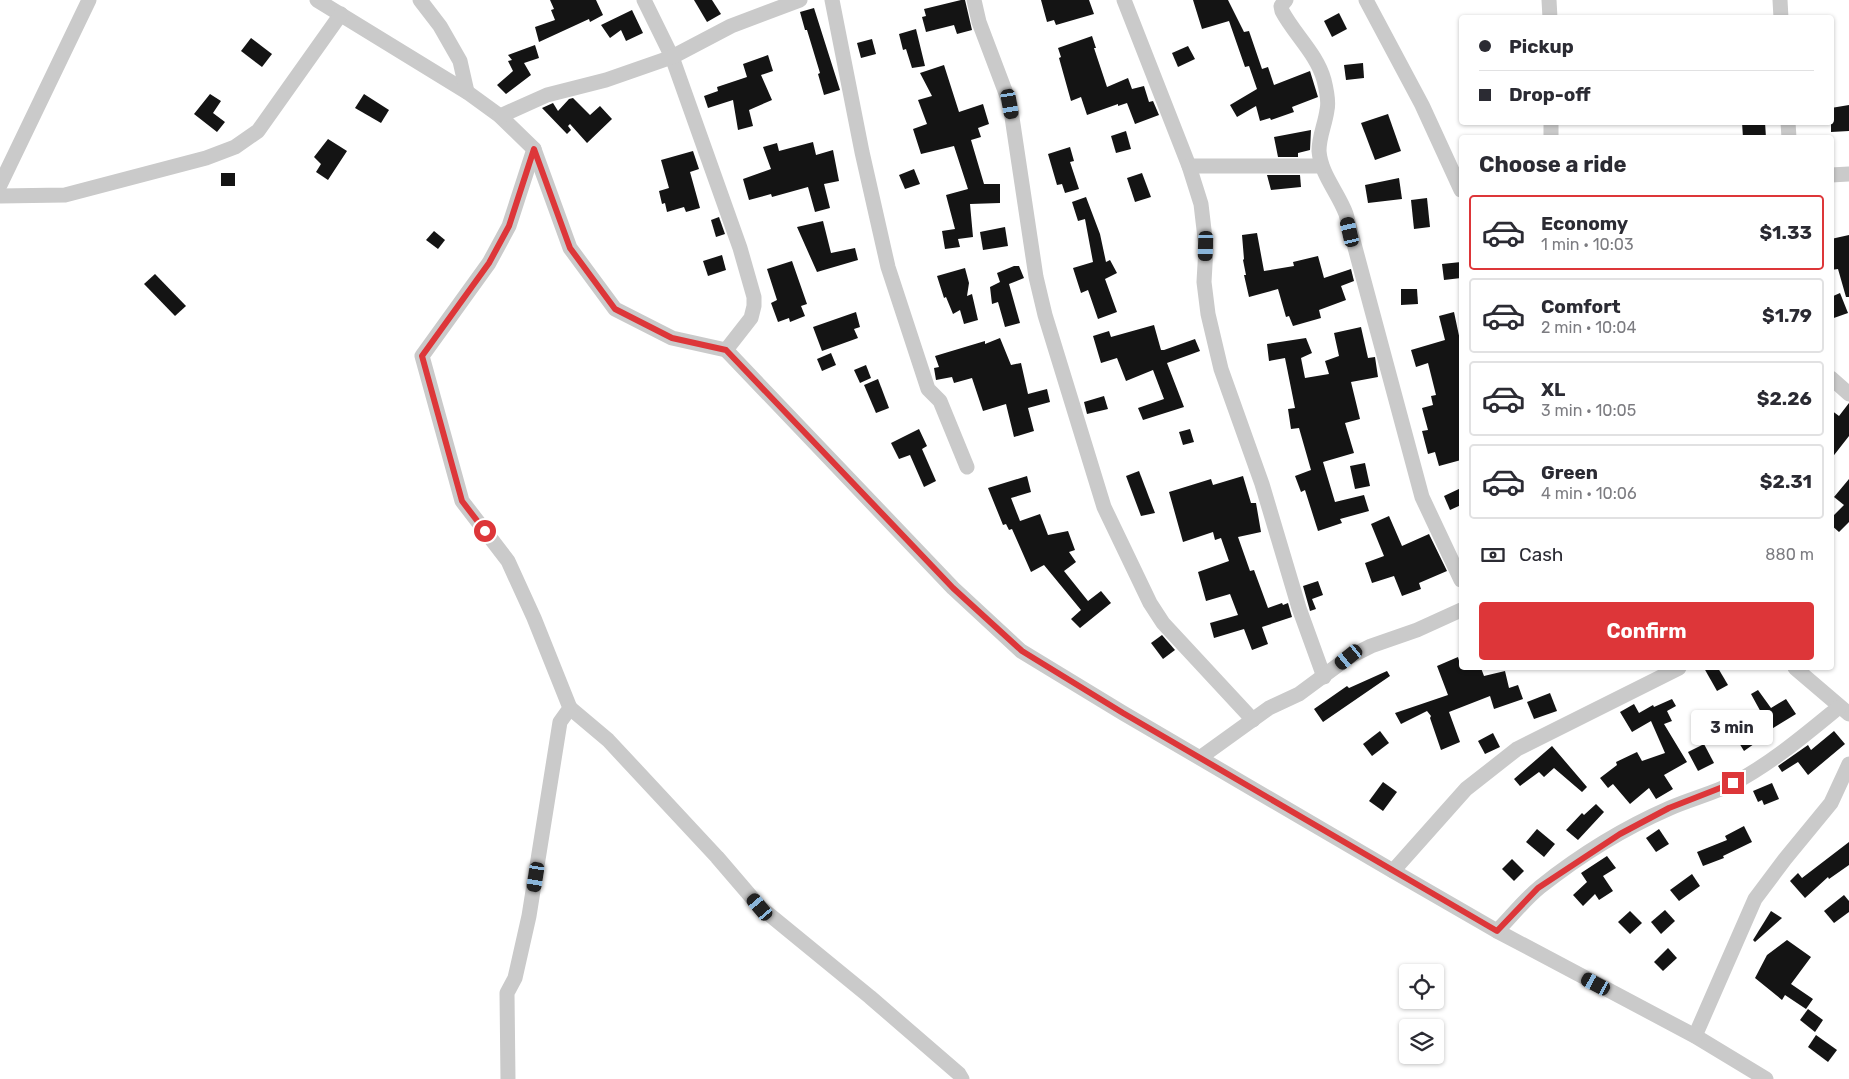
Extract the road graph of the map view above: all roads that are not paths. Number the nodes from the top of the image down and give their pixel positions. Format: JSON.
{"nodes":[{"id":1,"x":89,"y":0,"type":"edge"},
{"id":2,"x":317,"y":0,"type":"edge"},
{"id":3,"x":420,"y":0,"type":"edge"},
{"id":4,"x":644,"y":0,"type":"edge"},
{"id":5,"x":832,"y":0,"type":"edge"},
{"id":6,"x":974,"y":0,"type":"edge"},
{"id":7,"x":1124,"y":0,"type":"edge"},
{"id":8,"x":1286,"y":0,"type":"edge"},
{"id":9,"x":1366,"y":0,"type":"edge"},
{"id":10,"x":1549,"y":0,"type":"edge"},
{"id":11,"x":1780,"y":0,"type":"edge"},
{"id":12,"x":795,"y":1,"type":"edge"},
{"id":13,"x":341,"y":14,"type":"junction"},
{"id":14,"x":1550,"y":15,"type":"edge"},
{"id":15,"x":1781,"y":15,"type":"edge"},
{"id":16,"x":672,"y":56,"type":"junction"},
{"id":17,"x":467,"y":92,"type":"junction"},
{"id":18,"x":500,"y":116,"type":"junction"},
{"id":19,"x":534,"y":149,"type":"junction"},
{"id":20,"x":1189,"y":166,"type":"junction"},
{"id":21,"x":1322,"y":166,"type":"junction"},
{"id":22,"x":1458,"y":174,"type":"edge"},
{"id":23,"x":1849,"y":174,"type":"edge"},
{"id":24,"x":1834,"y":175,"type":"edge"},
{"id":25,"x":0,"y":185,"type":"edge"},
{"id":26,"x":0,"y":196,"type":"edge"},
{"id":27,"x":726,"y":350,"type":"junction"},
{"id":28,"x":1834,"y":381,"type":"edge"},
{"id":29,"x":1849,"y":394,"type":"edge"},
{"id":30,"x":968,"y":467,"type":"dead end"},
{"id":31,"x":1459,"y":576,"type":"edge"},
{"id":32,"x":1459,"y":611,"type":"edge"},
{"id":33,"x":1675,"y":670,"type":"edge"},
{"id":34,"x":1796,"y":670,"type":"edge"},
{"id":35,"x":1324,"y":677,"type":"junction"},
{"id":36,"x":570,"y":708,"type":"junction"},
{"id":37,"x":1844,"y":711,"type":"edge"},
{"id":38,"x":1252,"y":720,"type":"junction"},
{"id":39,"x":1200,"y":757,"type":"junction"},
{"id":40,"x":1849,"y":764,"type":"edge"},
{"id":41,"x":1393,"y":871,"type":"junction"},
{"id":42,"x":1497,"y":931,"type":"junction"},
{"id":43,"x":1695,"y":1036,"type":"junction"},
{"id":44,"x":508,"y":1079,"type":"edge"},
{"id":45,"x":962,"y":1079,"type":"edge"},
{"id":46,"x":1766,"y":1079,"type":"edge"}],
"edges":[{"from":1,"to":25,"type":"street"},
{"from":2,"to":13,"type":"street"},
{"from":3,"to":17,"type":"street"},
{"from":4,"to":16,"type":"street"},
{"from":5,"to":30,"type":"street"},
{"from":6,"to":38,"type":"street"},
{"from":7,"to":20,"type":"street"},
{"from":8,"to":21,"type":"street"},
{"from":9,"to":22,"type":"street"},
{"from":10,"to":14,"type":"street"},
{"from":11,"to":15,"type":"street"},
{"from":12,"to":16,"type":"street"},
{"from":13,"to":17,"type":"street"},
{"from":13,"to":26,"type":"street"},
{"from":16,"to":18,"type":"street"},
{"from":16,"to":27,"type":"street"},
{"from":17,"to":18,"type":"street"},
{"from":18,"to":19,"type":"street"},
{"from":19,"to":27,"type":"street"},
{"from":19,"to":36,"type":"street"},
{"from":20,"to":21,"type":"street"},
{"from":20,"to":35,"type":"street"},
{"from":21,"to":31,"type":"street"},
{"from":23,"to":24,"type":"street"},
{"from":27,"to":39,"type":"street"},
{"from":28,"to":29,"type":"street"},
{"from":32,"to":35,"type":"street"},
{"from":33,"to":41,"type":"street"},
{"from":34,"to":37,"type":"street"},
{"from":35,"to":38,"type":"street"},
{"from":36,"to":44,"type":"street"},
{"from":36,"to":45,"type":"street"},
{"from":37,"to":42,"type":"street"},
{"from":38,"to":39,"type":"street"},
{"from":39,"to":41,"type":"street"},
{"from":40,"to":43,"type":"street"},
{"from":41,"to":42,"type":"street"},
{"from":42,"to":43,"type":"street"},
{"from":43,"to":46,"type":"street"}]}
